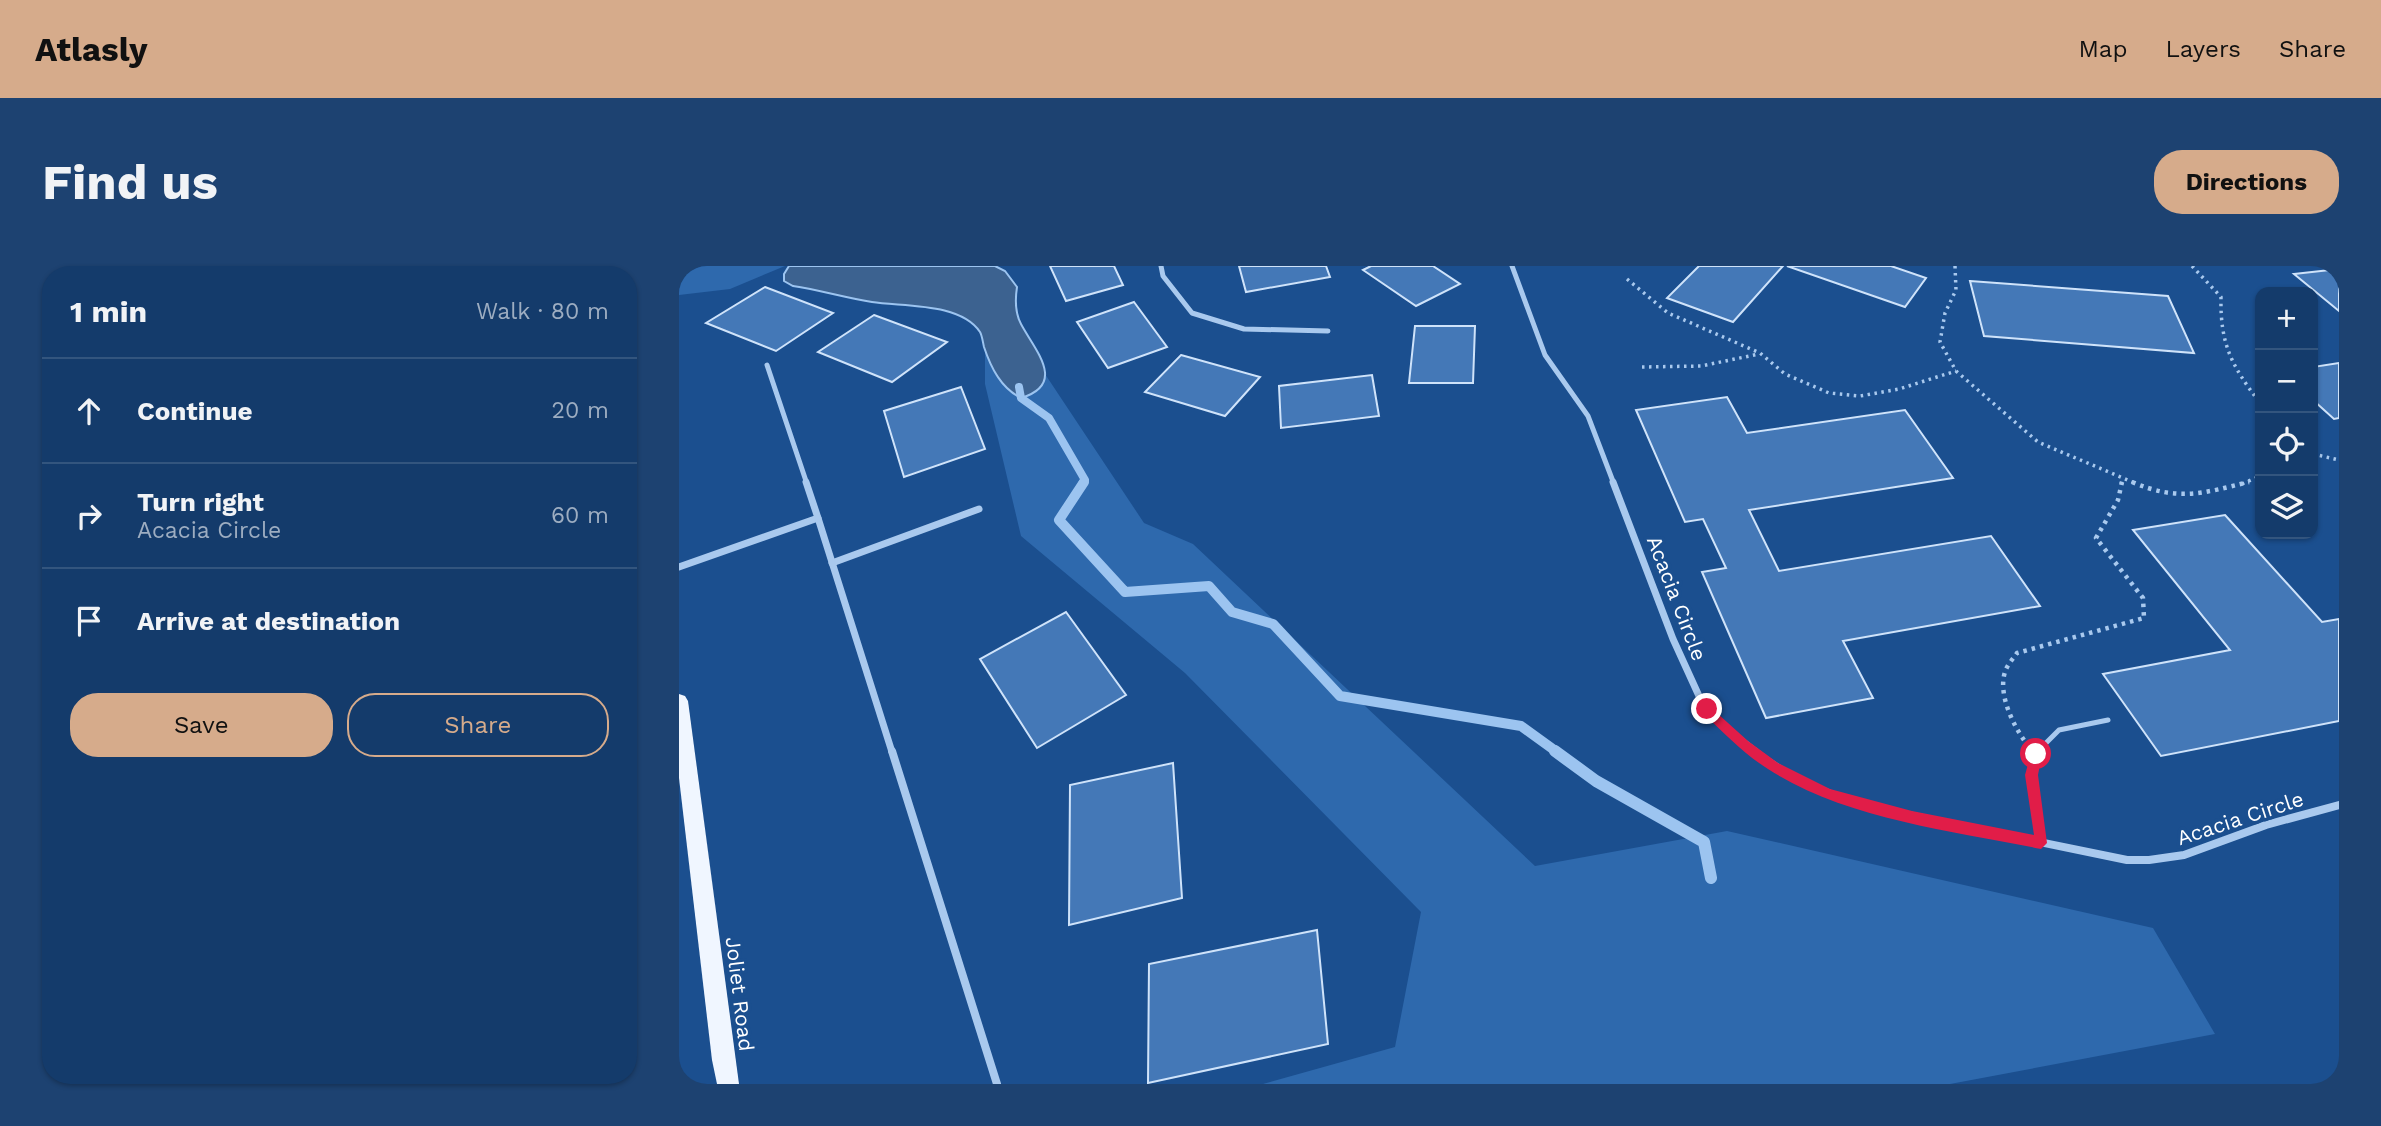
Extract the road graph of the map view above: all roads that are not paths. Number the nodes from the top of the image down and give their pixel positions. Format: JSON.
{"nodes":[{"id":1,"x":1161,"y":266,"type":"edge"},
{"id":2,"x":1512,"y":266,"type":"edge"},
{"id":3,"x":1328,"y":331,"type":"dead end"},
{"id":4,"x":767,"y":365,"type":"dead end"},
{"id":5,"x":979,"y":509,"type":"dead end"},
{"id":6,"x":818,"y":518,"type":"junction"},
{"id":7,"x":832,"y":563,"type":"junction"},
{"id":8,"x":679,"y":567,"type":"edge"},
{"id":9,"x":679,"y":701,"type":"edge"},
{"id":10,"x":2108,"y":720,"type":"dead end"},
{"id":11,"x":2339,"y":806,"type":"edge"},
{"id":12,"x":2041,"y":843,"type":"junction"},
{"id":13,"x":728,"y":1084,"type":"edge"},
{"id":14,"x":997,"y":1084,"type":"edge"}],
"edges":[{"from":1,"to":3,"type":"street"},
{"from":2,"to":12,"type":"street","name":"Acacia Circle"},
{"from":4,"to":6,"type":"street"},
{"from":5,"to":7,"type":"street"},
{"from":6,"to":7,"type":"street"},
{"from":6,"to":8,"type":"street"},
{"from":7,"to":14,"type":"street"},
{"from":9,"to":13,"type":"main road","name":"Joliet Road"},
{"from":10,"to":12,"type":"lane"},
{"from":11,"to":12,"type":"street","name":"Acacia Circle"}]}
